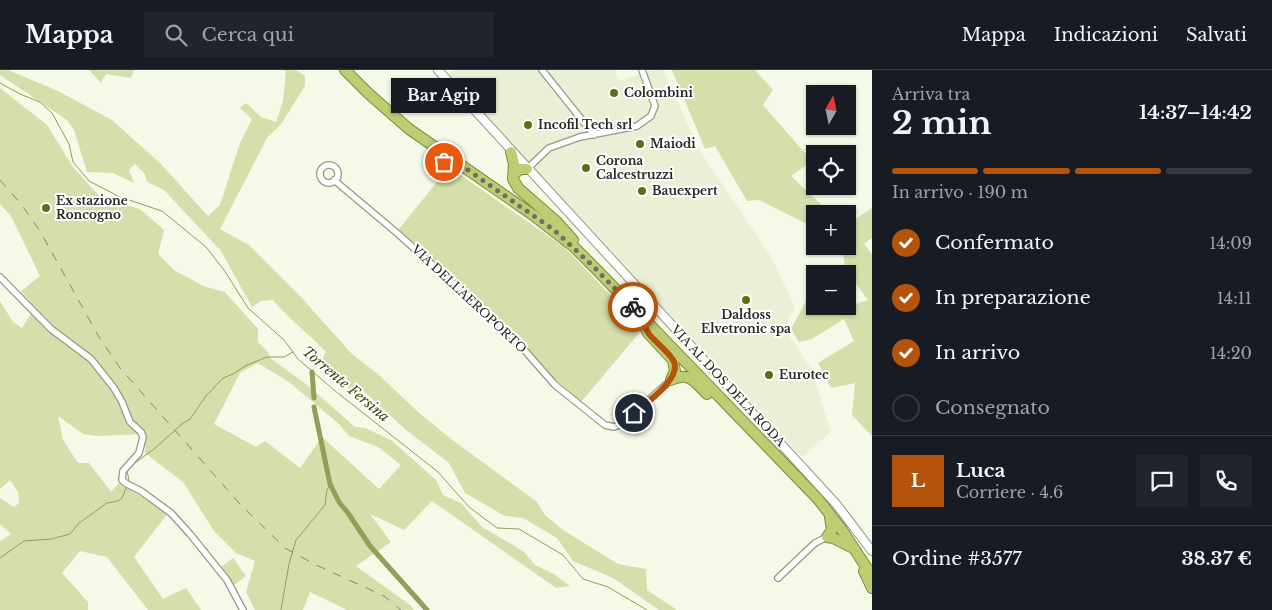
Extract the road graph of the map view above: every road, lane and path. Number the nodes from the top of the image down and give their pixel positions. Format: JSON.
{"nodes":[{"id":1,"x":346,"y":70,"type":"edge"},
{"id":2,"x":438,"y":70,"type":"edge"},
{"id":3,"x":542,"y":70,"type":"edge"},
{"id":4,"x":642,"y":70,"type":"edge"},
{"id":5,"x":409,"y":128,"type":"junction"},
{"id":6,"x":594,"y":135,"type":"junction"},
{"id":7,"x":414,"y":141,"type":"dead end"},
{"id":8,"x":511,"y":152,"type":"junction"},
{"id":9,"x":455,"y":161,"type":"junction"},
{"id":10,"x":444,"y":162,"type":"dead end"},
{"id":11,"x":527,"y":169,"type":"junction"},
{"id":12,"x":515,"y":173,"type":"junction"},
{"id":13,"x":334,"y":180,"type":"dead end"},
{"id":14,"x":576,"y":243,"type":"junction"},
{"id":15,"x":0,"y":277,"type":"edge"},
{"id":16,"x":637,"y":311,"type":"junction"},
{"id":17,"x":671,"y":380,"type":"junction"},
{"id":18,"x":734,"y":412,"type":"junction"},
{"id":19,"x":830,"y":513,"type":"junction"},
{"id":20,"x":827,"y":537,"type":"junction"},
{"id":21,"x":854,"y":549,"type":"junction"},
{"id":22,"x":872,"y":551,"type":"edge"},
{"id":23,"x":872,"y":570,"type":"edge"},
{"id":24,"x":872,"y":576,"type":"edge"},
{"id":25,"x":778,"y":578,"type":"dead end"},
{"id":26,"x":872,"y":588,"type":"edge"},
{"id":27,"x":244,"y":610,"type":"edge"}],
"edges":[{"from":1,"to":5,"type":"highway"},
{"from":1,"to":14,"type":"highway"},
{"from":2,"to":8,"type":"main road","name":"VIA AL DOS DELA RODA"},
{"from":3,"to":6,"type":"street"},
{"from":4,"to":6,"type":"street"},
{"from":5,"to":7,"type":"highway"},
{"from":5,"to":9,"type":"highway"},
{"from":6,"to":11,"type":"street"},
{"from":8,"to":11,"type":"main road","name":"VIA AL DOS DELA RODA"},
{"from":8,"to":12,"type":"highway"},
{"from":9,"to":10,"type":"highway"},
{"from":9,"to":16,"type":"highway"},
{"from":11,"to":12,"type":"highway"},
{"from":11,"to":22,"type":"main road","name":"VIA AL DOS DELA RODA"},
{"from":12,"to":14,"type":"highway"},
{"from":13,"to":17,"type":"street","name":"VIA DELL'AEROPORTO"},
{"from":14,"to":23,"type":"highway"},
{"from":15,"to":27,"type":"street"},
{"from":16,"to":17,"type":"highway"},
{"from":16,"to":18,"type":"highway"},
{"from":17,"to":18,"type":"highway"},
{"from":18,"to":19,"type":"highway"},
{"from":19,"to":20,"type":"highway"},
{"from":19,"to":21,"type":"highway"},
{"from":20,"to":21,"type":"highway"},
{"from":20,"to":25,"type":"street"},
{"from":21,"to":24,"type":"highway"},
{"from":21,"to":26,"type":"highway"}]}
